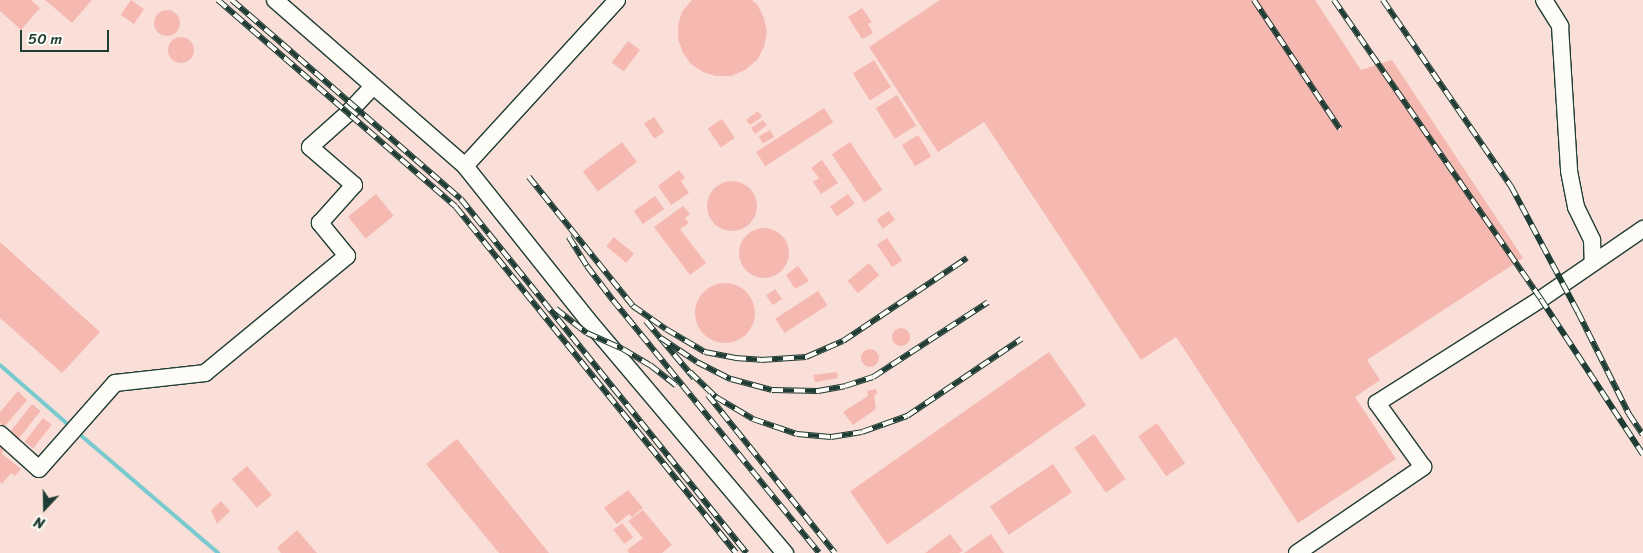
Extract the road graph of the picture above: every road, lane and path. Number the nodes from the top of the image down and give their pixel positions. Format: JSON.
{"nodes":[{"id":1,"x":275,"y":0,"type":"edge"},
{"id":2,"x":617,"y":0,"type":"edge"},
{"id":3,"x":1544,"y":0,"type":"edge"},
{"id":4,"x":373,"y":86,"type":"junction"},
{"id":5,"x":465,"y":166,"type":"junction"},
{"id":6,"x":1643,"y":229,"type":"edge"},
{"id":7,"x":1592,"y":263,"type":"junction"},
{"id":8,"x":0,"y":434,"type":"edge"},
{"id":9,"x":785,"y":553,"type":"edge"},
{"id":10,"x":1297,"y":553,"type":"edge"}],
"edges":[{"from":1,"to":4,"type":"lane"},
{"from":2,"to":5,"type":"lane"},
{"from":3,"to":7,"type":"lane"},
{"from":4,"to":5,"type":"lane"},
{"from":4,"to":8,"type":"lane"},
{"from":5,"to":9,"type":"lane"},
{"from":6,"to":7,"type":"lane"},
{"from":7,"to":10,"type":"lane"}]}
